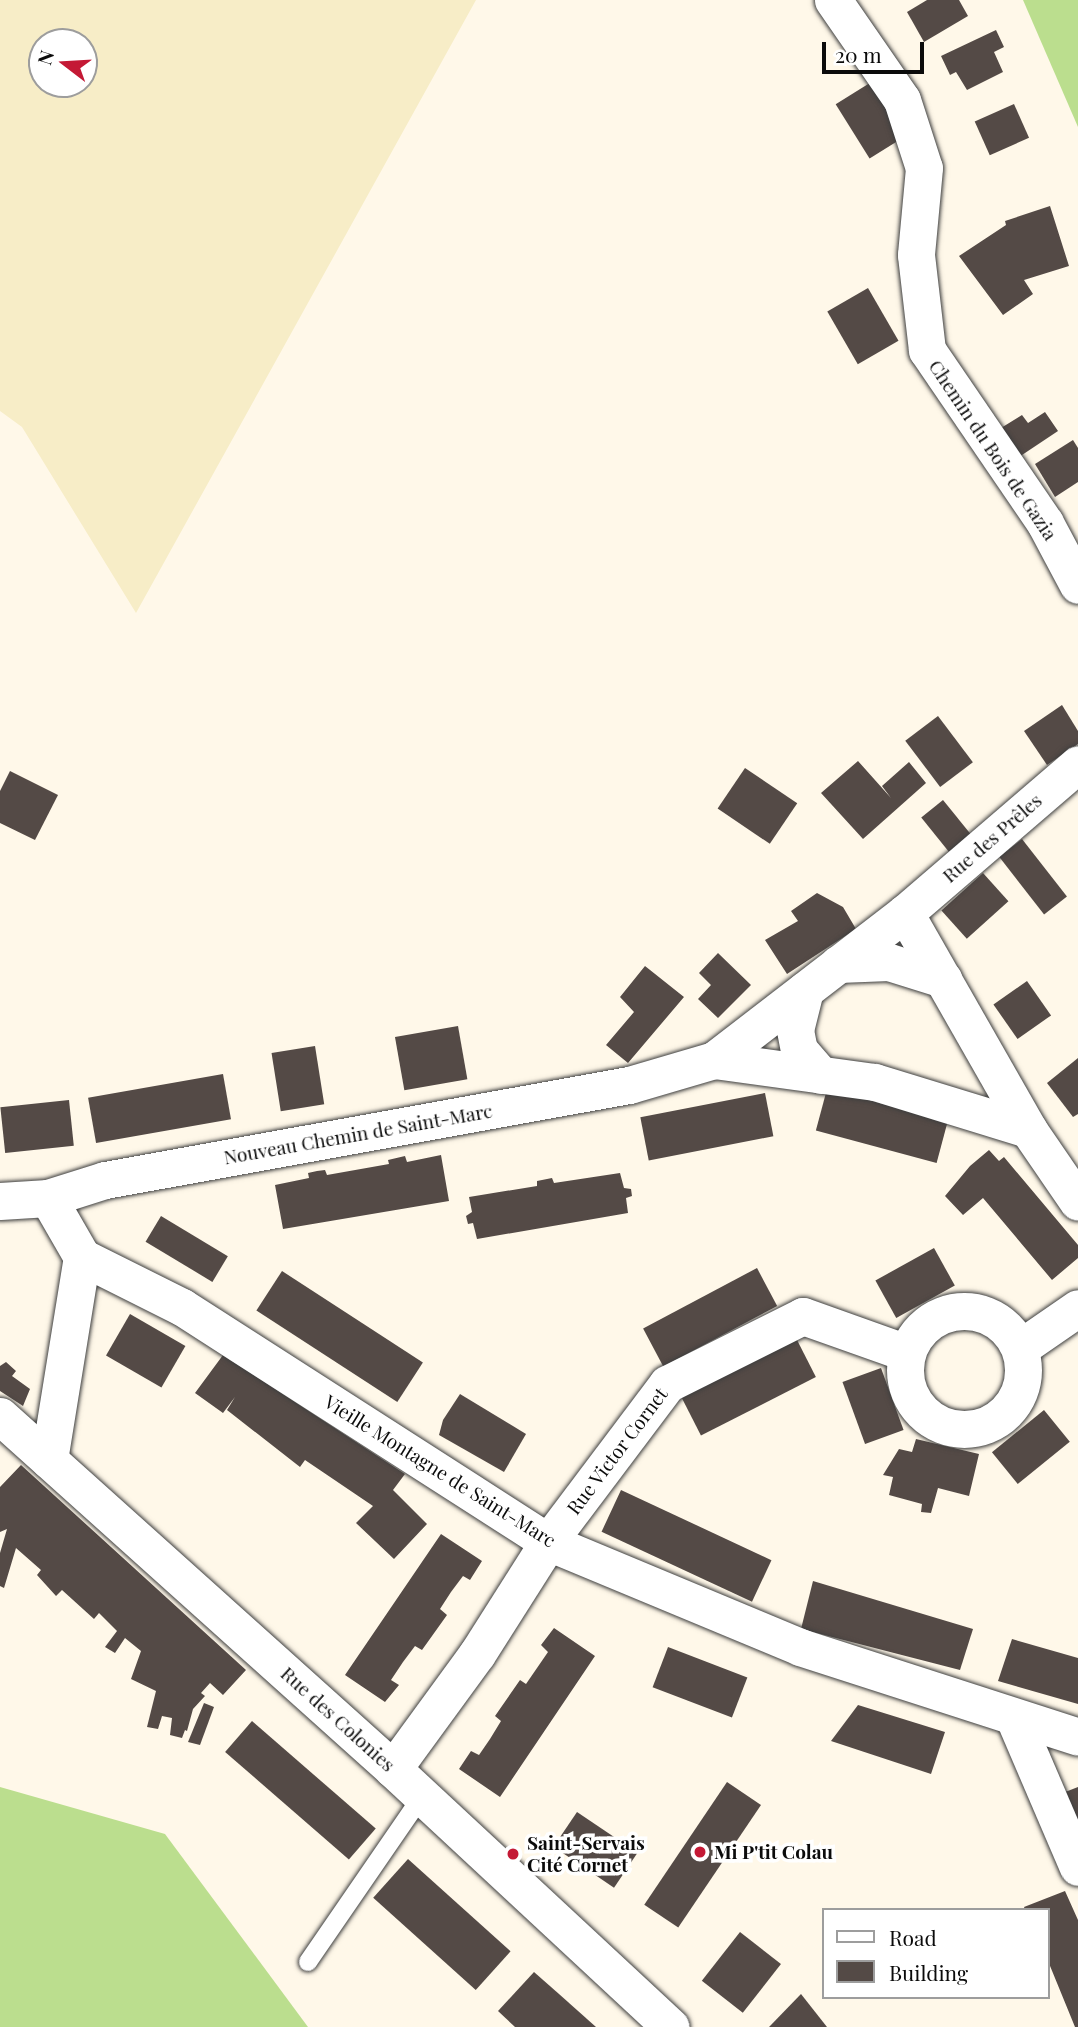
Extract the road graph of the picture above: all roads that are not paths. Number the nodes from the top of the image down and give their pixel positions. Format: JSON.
{"nodes":[{"id":1,"x":833,"y":0,"type":"edge"},
{"id":2,"x":1078,"y":585,"type":"edge"},
{"id":3,"x":1078,"y":764,"type":"edge"},
{"id":4,"x":905,"y":913,"type":"junction"},
{"id":5,"x":838,"y":964,"type":"junction"},
{"id":6,"x":943,"y":979,"type":"junction"},
{"id":7,"x":805,"y":990,"type":"junction"},
{"id":8,"x":980,"y":1044,"type":"junction"},
{"id":9,"x":714,"y":1060,"type":"junction"},
{"id":10,"x":821,"y":1075,"type":"junction"},
{"id":11,"x":906,"y":1092,"type":"junction"},
{"id":12,"x":1028,"y":1129,"type":"junction"},
{"id":13,"x":48,"y":1198,"type":"junction"},
{"id":14,"x":0,"y":1201,"type":"edge"},
{"id":15,"x":1078,"y":1202,"type":"edge"},
{"id":16,"x":82,"y":1257,"type":"junction"},
{"id":17,"x":1078,"y":1308,"type":"edge"},
{"id":18,"x":1020,"y":1348,"type":"junction"},
{"id":19,"x":907,"y":1353,"type":"junction"},
{"id":20,"x":0,"y":1416,"type":"edge"},
{"id":21,"x":49,"y":1460,"type":"junction"},
{"id":22,"x":548,"y":1542,"type":"junction"},
{"id":23,"x":1014,"y":1718,"type":"junction"},
{"id":24,"x":1078,"y":1737,"type":"edge"},
{"id":25,"x":393,"y":1769,"type":"junction"},
{"id":26,"x":422,"y":1796,"type":"junction"},
{"id":27,"x":1078,"y":1867,"type":"edge"},
{"id":28,"x":308,"y":1962,"type":"dead end"},
{"id":29,"x":671,"y":2027,"type":"edge"}],
"edges":[{"from":1,"to":2,"type":"street","name":"Chemin du Bois de Gazia"},
{"from":3,"to":4,"type":"street","name":"Rue des Prêles"},
{"from":4,"to":5,"type":"street","name":"Rue des Prêles"},
{"from":4,"to":6,"type":"street"},
{"from":5,"to":6,"type":"street"},
{"from":5,"to":7,"type":"street"},
{"from":6,"to":8,"type":"street"},
{"from":7,"to":9,"type":"street"},
{"from":7,"to":10,"type":"street"},
{"from":8,"to":11,"type":"street"},
{"from":8,"to":12,"type":"street"},
{"from":9,"to":10,"type":"street"},
{"from":9,"to":13,"type":"street","name":"Nouveau Chemin de Saint-Marc"},
{"from":10,"to":11,"type":"street"},
{"from":11,"to":12,"type":"street"},
{"from":12,"to":15,"type":"street"},
{"from":13,"to":14,"type":"street","name":"Nouveau Chemin de Saint-Marc"},
{"from":13,"to":16,"type":"street"},
{"from":16,"to":21,"type":"street"},
{"from":16,"to":22,"type":"street","name":"Vieille Montagne de Saint-Marc"},
{"from":17,"to":18,"type":"street"},
{"from":18,"to":19,"type":"street"},
{"from":18,"to":19,"type":"street"},
{"from":19,"to":22,"type":"street","name":"Rue Victor Cornet"},
{"from":20,"to":21,"type":"street","name":"Rue des Colonies"},
{"from":21,"to":25,"type":"street","name":"Rue des Colonies"},
{"from":22,"to":23,"type":"street","name":"Vieille Montagne de Saint-Marc"},
{"from":22,"to":25,"type":"street","name":"Rue Victor Cornet"},
{"from":23,"to":24,"type":"street","name":"Vieille Montagne de Saint-Marc"},
{"from":23,"to":27,"type":"street"},
{"from":25,"to":26,"type":"street","name":"Rue des Colonies"},
{"from":26,"to":28,"type":"lane"},
{"from":26,"to":29,"type":"street","name":"Rue des Colonies"}]}
